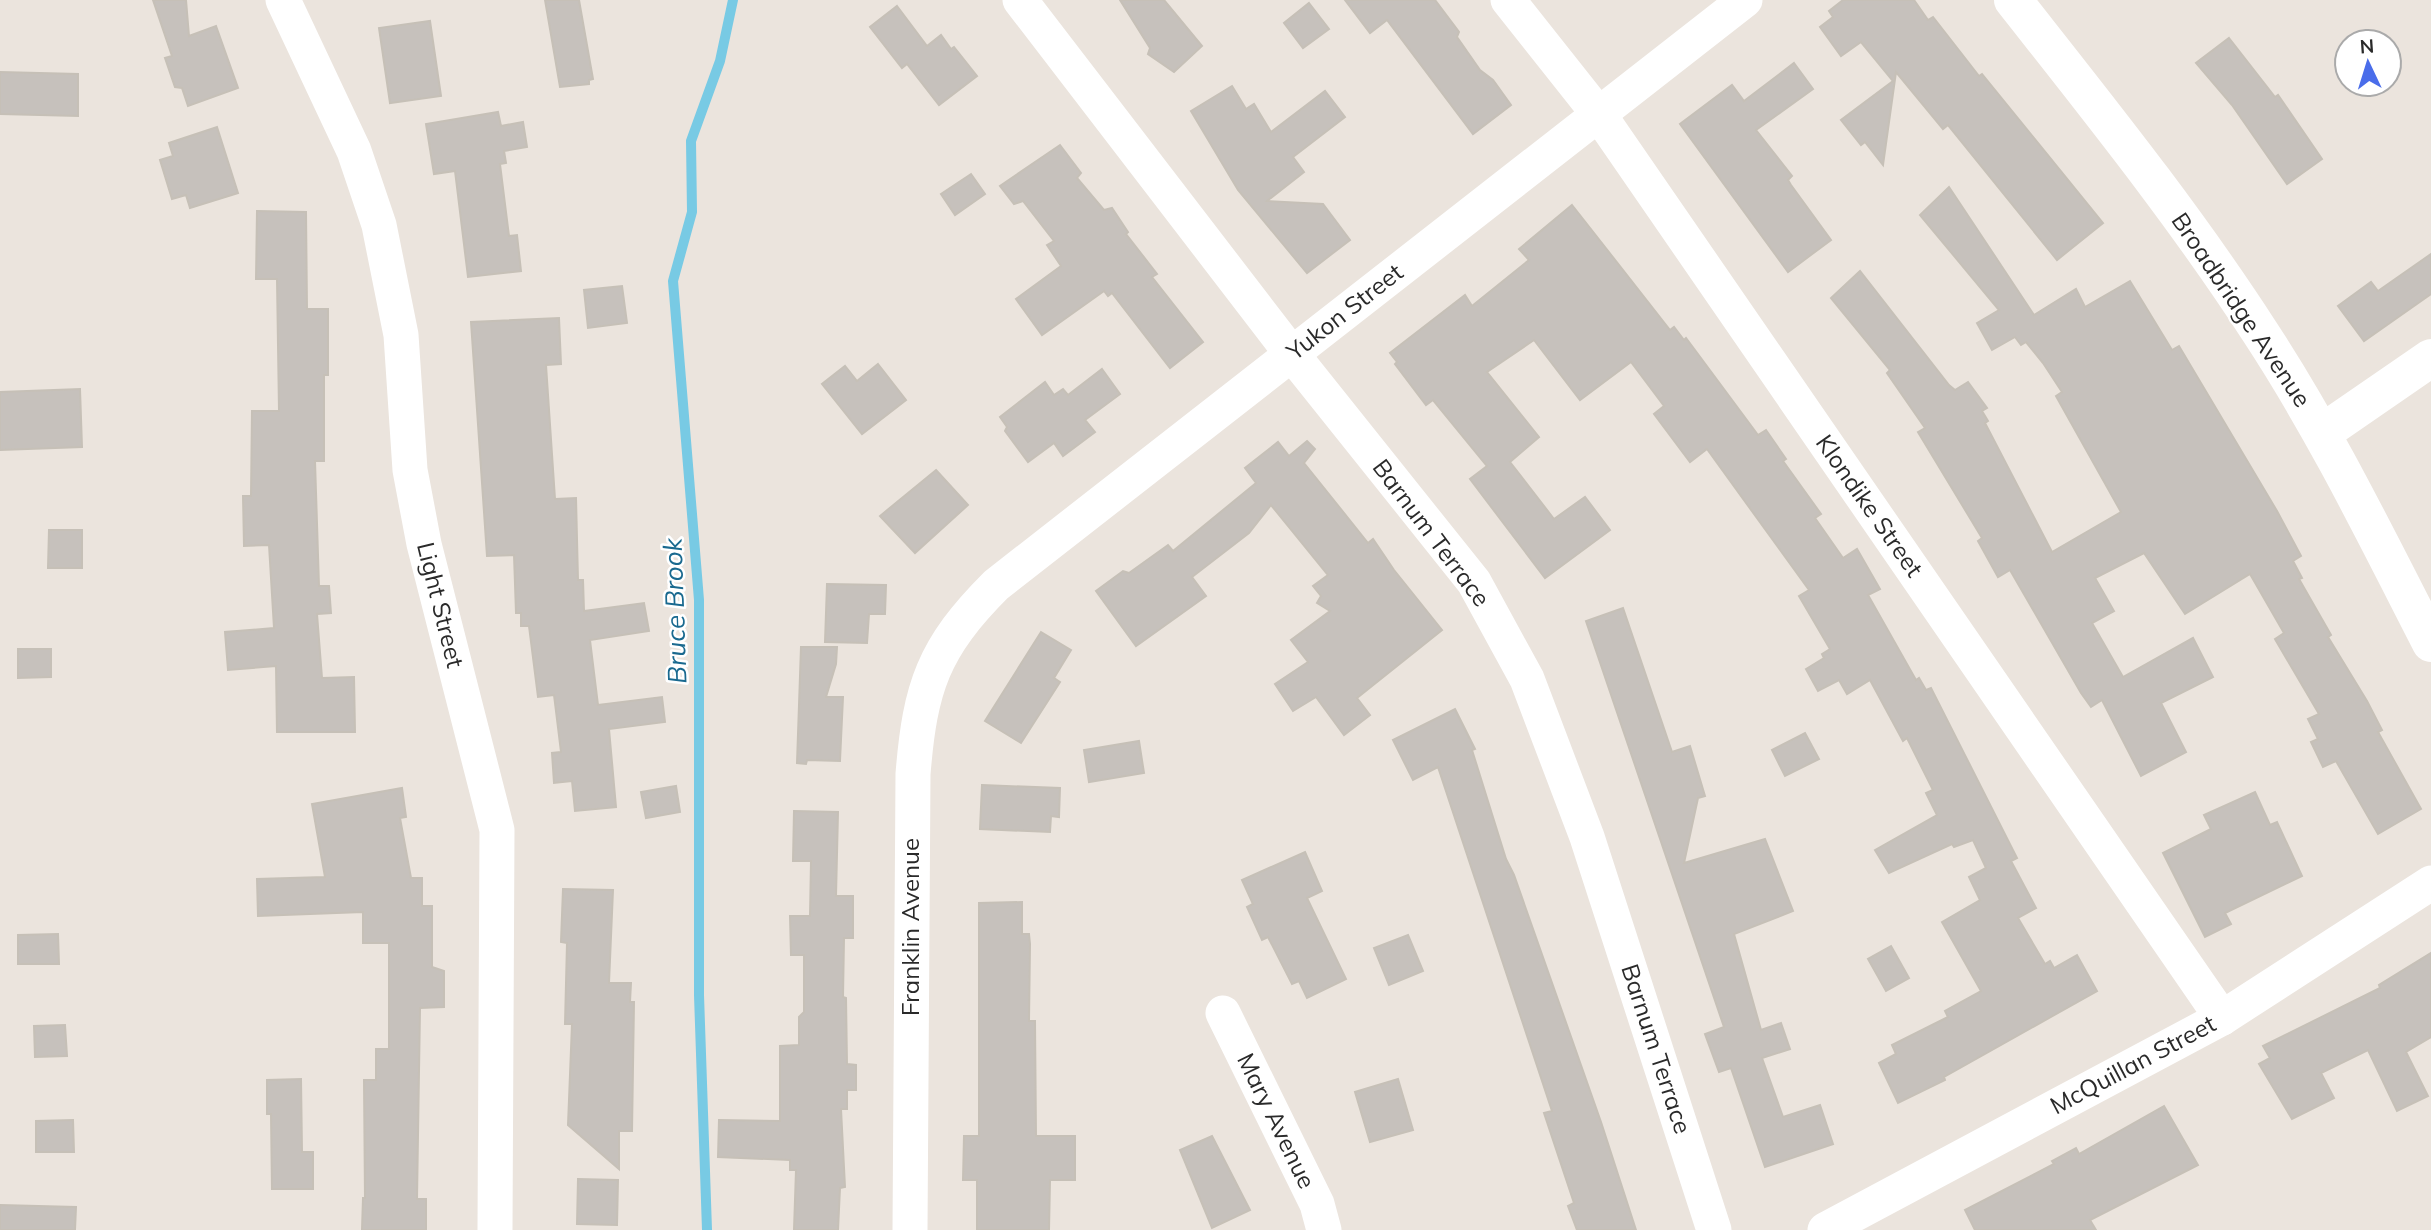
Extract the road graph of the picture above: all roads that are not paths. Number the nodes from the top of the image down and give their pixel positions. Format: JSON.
{"nodes":[{"id":1,"x":283,"y":0,"type":"edge"},
{"id":2,"x":1020,"y":0,"type":"edge"},
{"id":3,"x":1508,"y":0,"type":"edge"},
{"id":4,"x":1745,"y":0,"type":"edge"},
{"id":5,"x":2013,"y":0,"type":"edge"},
{"id":6,"x":1600,"y":116,"type":"junction"},
{"id":7,"x":1292,"y":353,"type":"junction"},
{"id":8,"x":2431,"y":358,"type":"edge"},
{"id":9,"x":2322,"y":433,"type":"junction"},
{"id":10,"x":954,"y":633,"type":"joint"},
{"id":11,"x":2431,"y":643,"type":"edge"},
{"id":12,"x":2431,"y":883,"type":"edge"},
{"id":13,"x":1223,"y":1013,"type":"dead end"},
{"id":14,"x":2222,"y":1017,"type":"junction"},
{"id":15,"x":495,"y":1230,"type":"edge"},
{"id":16,"x":910,"y":1230,"type":"edge"},
{"id":17,"x":1324,"y":1230,"type":"edge"},
{"id":18,"x":1714,"y":1230,"type":"edge"},
{"id":19,"x":1825,"y":1230,"type":"edge"}],
"edges":[{"from":1,"to":15,"type":"street","name":"Light Street"},
{"from":2,"to":7,"type":"street","name":"Barnum Terrace"},
{"from":3,"to":6,"type":"street","name":"Klondike Street"},
{"from":4,"to":6,"type":"street","name":"Yukon Street"},
{"from":5,"to":9,"type":"main road","name":"Broadbridge Avenue"},
{"from":6,"to":7,"type":"street","name":"Yukon Street"},
{"from":6,"to":14,"type":"street","name":"Klondike Street"},
{"from":7,"to":10,"type":"street","name":"Yukon Street"},
{"from":7,"to":18,"type":"street","name":"Barnum Terrace"},
{"from":8,"to":9,"type":"main road"},
{"from":9,"to":11,"type":"main road","name":"Broadbridge Avenue"},
{"from":10,"to":16,"type":"street","name":"Franklin Avenue"},
{"from":12,"to":14,"type":"street","name":"McQuillan Street"},
{"from":13,"to":17,"type":"street","name":"Mary Avenue"},
{"from":14,"to":19,"type":"street","name":"McQuillan Street"}]}
